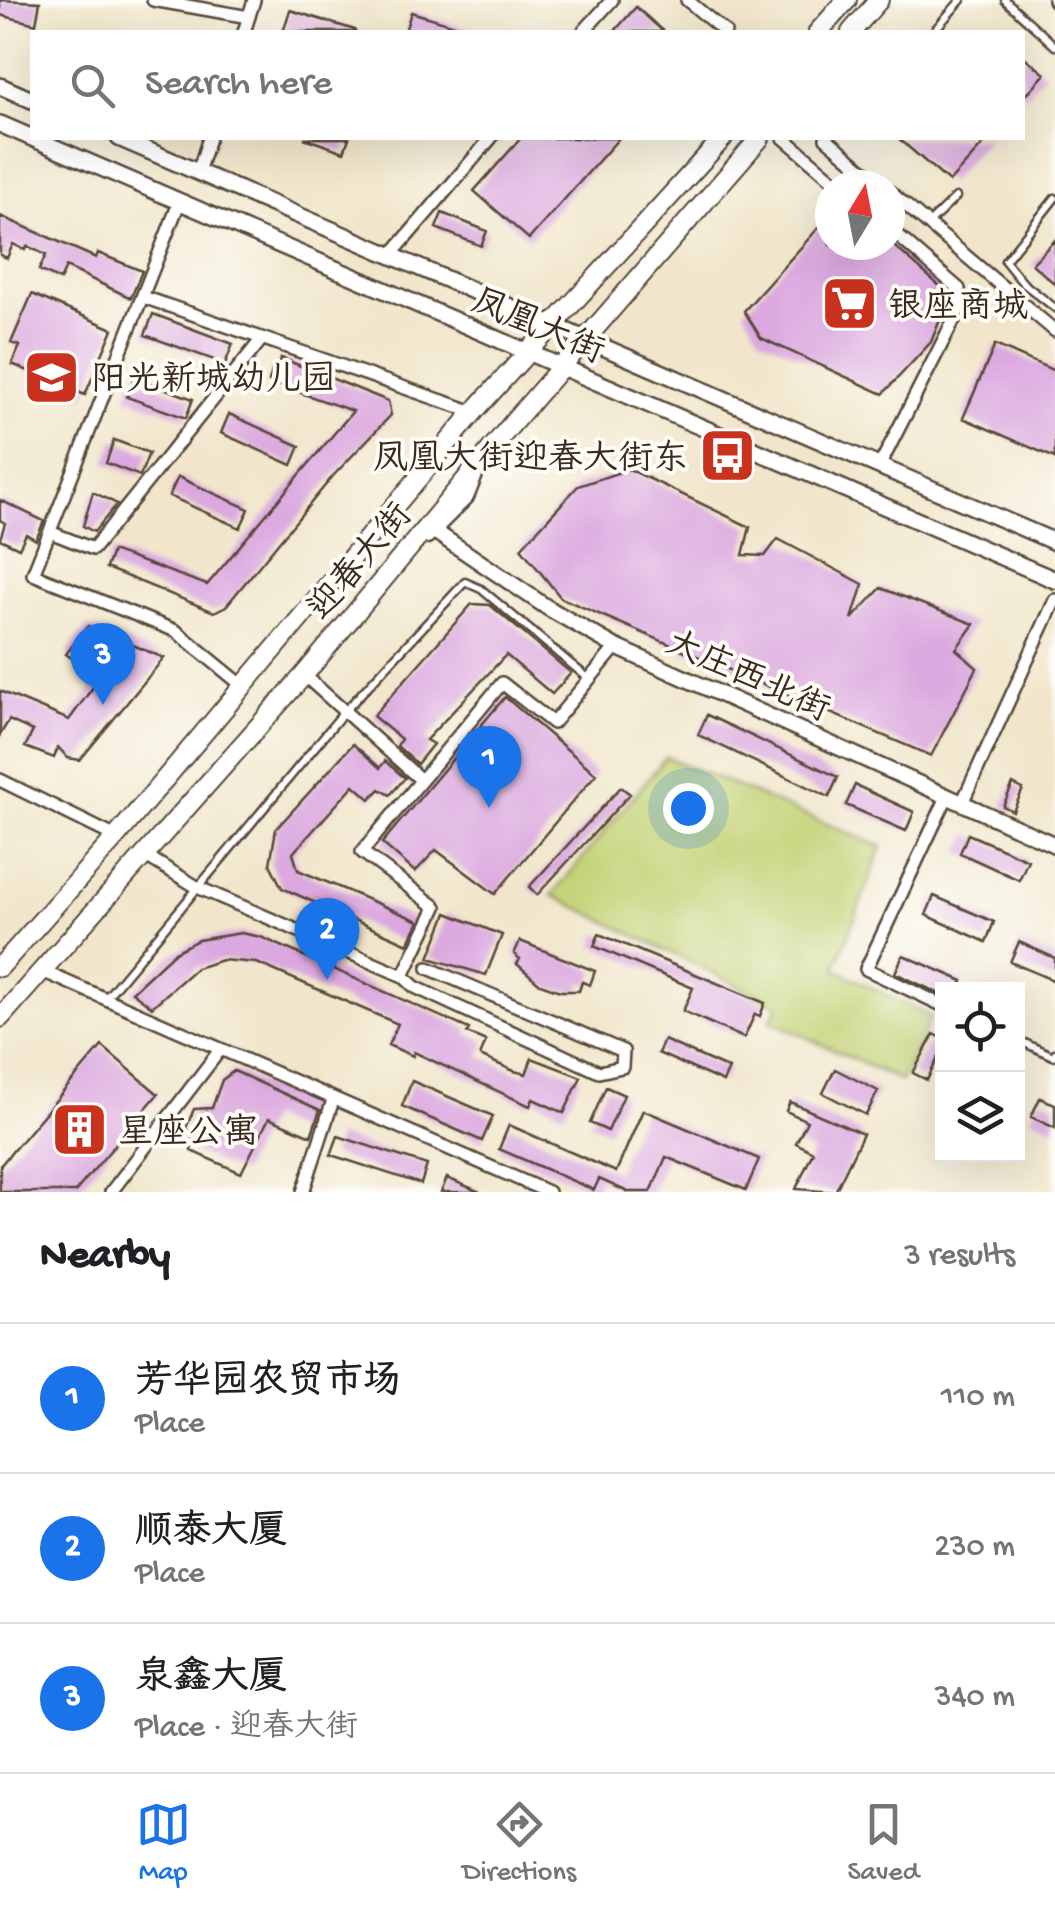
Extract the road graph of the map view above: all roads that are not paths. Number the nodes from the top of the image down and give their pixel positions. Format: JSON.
{"nodes":[{"id":1,"x":153,"y":0,"type":"edge"},
{"id":2,"x":254,"y":0,"type":"edge"},
{"id":3,"x":612,"y":0,"type":"edge"},
{"id":4,"x":687,"y":0,"type":"edge"},
{"id":5,"x":847,"y":0,"type":"edge"},
{"id":6,"x":880,"y":0,"type":"edge"},
{"id":7,"x":961,"y":0,"type":"edge"},
{"id":8,"x":1005,"y":0,"type":"edge"},
{"id":9,"x":248,"y":17,"type":"junction"},
{"id":10,"x":245,"y":30,"type":"edge"},
{"id":11,"x":585,"y":30,"type":"edge"},
{"id":12,"x":723,"y":30,"type":"edge"},
{"id":13,"x":820,"y":30,"type":"edge"},
{"id":14,"x":853,"y":30,"type":"edge"},
{"id":15,"x":935,"y":30,"type":"edge"},
{"id":16,"x":1055,"y":46,"type":"edge"},
{"id":17,"x":0,"y":86,"type":"edge"},
{"id":18,"x":30,"y":99,"type":"edge"},
{"id":19,"x":0,"y":124,"type":"edge"},
{"id":20,"x":30,"y":137,"type":"edge"},
{"id":21,"x":37,"y":140,"type":"edge"},
{"id":22,"x":124,"y":140,"type":"edge"},
{"id":23,"x":208,"y":140,"type":"edge"},
{"id":24,"x":489,"y":140,"type":"edge"},
{"id":25,"x":721,"y":140,"type":"edge"},
{"id":26,"x":758,"y":140,"type":"edge"},
{"id":27,"x":786,"y":140,"type":"edge"},
{"id":28,"x":828,"y":140,"type":"edge"},
{"id":29,"x":821,"y":170,"type":"edge"},
{"id":30,"x":863,"y":170,"type":"edge"},
{"id":31,"x":198,"y":172,"type":"junction"},
{"id":32,"x":956,"y":197,"type":"dead end"},
{"id":33,"x":1055,"y":198,"type":"edge"},
{"id":34,"x":179,"y":202,"type":"junction"},
{"id":35,"x":905,"y":205,"type":"edge"},
{"id":36,"x":927,"y":225,"type":"junction"},
{"id":37,"x":905,"y":242,"type":"edge"},
{"id":38,"x":391,"y":255,"type":"junction"},
{"id":39,"x":149,"y":299,"type":"dead end"},
{"id":40,"x":1055,"y":308,"type":"edge"},
{"id":41,"x":552,"y":325,"type":"junction"},
{"id":42,"x":1055,"y":331,"type":"edge"},
{"id":43,"x":261,"y":340,"type":"junction"},
{"id":44,"x":585,"y":340,"type":"junction"},
{"id":45,"x":528,"y":352,"type":"junction"},
{"id":46,"x":562,"y":366,"type":"junction"},
{"id":47,"x":474,"y":412,"type":"junction"},
{"id":48,"x":479,"y":464,"type":"junction"},
{"id":49,"x":879,"y":467,"type":"junction"},
{"id":50,"x":434,"y":531,"type":"junction"},
{"id":51,"x":56,"y":534,"type":"dead end"},
{"id":52,"x":1055,"y":542,"type":"edge"},
{"id":53,"x":411,"y":548,"type":"junction"},
{"id":54,"x":1055,"y":580,"type":"edge"},
{"id":55,"x":1055,"y":600,"type":"edge"},
{"id":56,"x":616,"y":647,"type":"junction"},
{"id":57,"x":304,"y":675,"type":"junction"},
{"id":58,"x":589,"y":679,"type":"junction"},
{"id":59,"x":244,"y":686,"type":"junction"},
{"id":60,"x":344,"y":712,"type":"junction"},
{"id":61,"x":0,"y":780,"type":"edge"},
{"id":62,"x":421,"y":780,"type":"junction"},
{"id":63,"x":954,"y":800,"type":"junction"},
{"id":64,"x":116,"y":836,"type":"junction"},
{"id":65,"x":1055,"y":846,"type":"edge"},
{"id":66,"x":146,"y":856,"type":"junction"},
{"id":67,"x":197,"y":888,"type":"junction"},
{"id":68,"x":0,"y":967,"type":"edge"},
{"id":69,"x":428,"y":968,"type":"dead end"},
{"id":70,"x":42,"y":971,"type":"junction"},
{"id":71,"x":403,"y":976,"type":"junction"},
{"id":72,"x":105,"y":998,"type":"junction"},
{"id":73,"x":935,"y":1002,"type":"edge"},
{"id":74,"x":0,"y":1018,"type":"edge"},
{"id":75,"x":1025,"y":1043,"type":"edge"},
{"id":76,"x":220,"y":1050,"type":"junction"},
{"id":77,"x":1055,"y":1053,"type":"edge"},
{"id":78,"x":333,"y":1100,"type":"junction"},
{"id":79,"x":530,"y":1188,"type":"edge"},
{"id":80,"x":111,"y":1192,"type":"edge"},
{"id":81,"x":303,"y":1192,"type":"edge"},
{"id":82,"x":548,"y":1192,"type":"edge"}],
"edges":[{"from":1,"to":9,"type":"street"},
{"from":2,"to":9,"type":"street"},
{"from":3,"to":11,"type":"street"},
{"from":4,"to":12,"type":"street"},
{"from":5,"to":13,"type":"main road"},
{"from":6,"to":14,"type":"main road"},
{"from":7,"to":15,"type":"lane"},
{"from":8,"to":16,"type":"lane"},
{"from":9,"to":10,"type":"street"},
{"from":17,"to":18,"type":"main road"},
{"from":19,"to":20,"type":"main road","name":"凤凰大街"},
{"from":21,"to":34,"type":"main road","name":"凤凰大街"},
{"from":22,"to":31,"type":"main road","name":"凤凰大街"},
{"from":23,"to":31,"type":"street"},
{"from":24,"to":38,"type":"street"},
{"from":25,"to":41,"type":"main road","name":"迎春大街"},
{"from":26,"to":44,"type":"main road","name":"迎春大街"},
{"from":27,"to":29,"type":"street"},
{"from":28,"to":30,"type":"street"},
{"from":31,"to":38,"type":"main road","name":"凤凰大街"},
{"from":32,"to":36,"type":"lane"},
{"from":33,"to":40,"type":"lane"},
{"from":34,"to":45,"type":"main road","name":"凤凰大街"},
{"from":34,"to":59,"type":"street"},
{"from":35,"to":36,"type":"street"},
{"from":36,"to":42,"type":"street"},
{"from":37,"to":49,"type":"street"},
{"from":38,"to":41,"type":"main road","name":"凤凰大街"},
{"from":39,"to":43,"type":"street"},
{"from":41,"to":44,"type":"main road","name":"凤凰大街"},
{"from":41,"to":45,"type":"main road","name":"迎春大街"},
{"from":43,"to":47,"type":"street"},
{"from":43,"to":51,"type":"street"},
{"from":44,"to":46,"type":"main road","name":"迎春大街"},
{"from":44,"to":49,"type":"main road","name":"凤凰大街"},
{"from":45,"to":46,"type":"main road","name":"凤凰大街"},
{"from":45,"to":47,"type":"main road","name":"迎春大街"},
{"from":46,"to":48,"type":"main road","name":"迎春大街"},
{"from":46,"to":54,"type":"main road","name":"凤凰大街"},
{"from":47,"to":59,"type":"main road","name":"迎春大街"},
{"from":48,"to":50,"type":"street"},
{"from":48,"to":53,"type":"main road","name":"迎春大街"},
{"from":49,"to":52,"type":"main road","name":"凤凰大街"},
{"from":50,"to":53,"type":"street"},
{"from":50,"to":56,"type":"street","name":"大庄西北街"},
{"from":53,"to":57,"type":"main road","name":"迎春大街"},
{"from":55,"to":63,"type":"street"},
{"from":56,"to":58,"type":"street"},
{"from":56,"to":63,"type":"street","name":"大庄西北街"},
{"from":57,"to":60,"type":"street"},
{"from":57,"to":66,"type":"main road","name":"迎春大街"},
{"from":58,"to":60,"type":"lane"},
{"from":58,"to":62,"type":"street"},
{"from":59,"to":64,"type":"main road","name":"迎春大街"},
{"from":60,"to":62,"type":"street"},
{"from":60,"to":67,"type":"lane"},
{"from":61,"to":64,"type":"street"},
{"from":62,"to":71,"type":"street"},
{"from":63,"to":65,"type":"street","name":"大庄西北街"},
{"from":63,"to":73,"type":"street"},
{"from":64,"to":68,"type":"main road","name":"迎春大街"},
{"from":66,"to":67,"type":"street"},
{"from":66,"to":70,"type":"main road","name":"迎春大街"},
{"from":67,"to":71,"type":"street"},
{"from":67,"to":72,"type":"lane"},
{"from":69,"to":71,"type":"street"},
{"from":70,"to":72,"type":"street"},
{"from":70,"to":74,"type":"main road","name":"迎春大街"},
{"from":72,"to":76,"type":"street"},
{"from":75,"to":77,"type":"lane"},
{"from":76,"to":78,"type":"street"},
{"from":76,"to":80,"type":"street"},
{"from":78,"to":79,"type":"street"},
{"from":78,"to":81,"type":"street"},
{"from":79,"to":82,"type":"street"}]}
